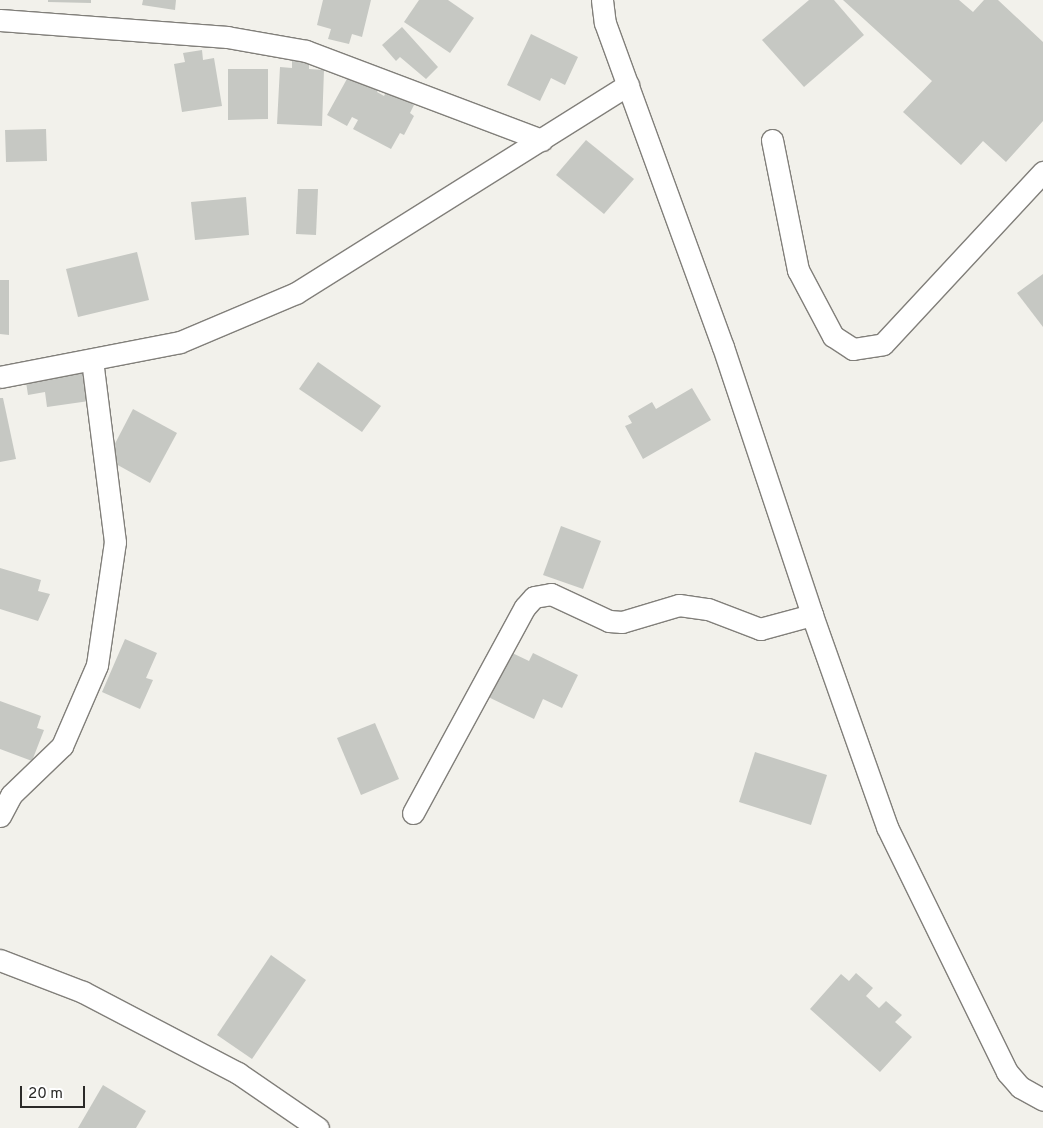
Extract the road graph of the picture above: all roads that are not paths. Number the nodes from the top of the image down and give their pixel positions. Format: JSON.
{"nodes":[{"id":1,"x":602,"y":0,"type":"edge"},
{"id":2,"x":0,"y":20,"type":"edge"},
{"id":3,"x":628,"y":85,"type":"junction"},
{"id":4,"x":542,"y":140,"type":"junction"},
{"id":5,"x":772,"y":140,"type":"dead end"},
{"id":6,"x":1043,"y":172,"type":"edge"},
{"id":7,"x":92,"y":361,"type":"junction"},
{"id":8,"x":0,"y":377,"type":"edge"},
{"id":9,"x":812,"y":615,"type":"junction"},
{"id":10,"x":413,"y":813,"type":"dead end"},
{"id":11,"x":0,"y":816,"type":"edge"},
{"id":12,"x":0,"y":960,"type":"edge"},
{"id":13,"x":1043,"y":1100,"type":"edge"},
{"id":14,"x":318,"y":1128,"type":"edge"}],
"edges":[{"from":1,"to":3,"type":"street"},
{"from":2,"to":4,"type":"street"},
{"from":3,"to":4,"type":"street"},
{"from":3,"to":9,"type":"street"},
{"from":4,"to":7,"type":"street"},
{"from":5,"to":6,"type":"street"},
{"from":7,"to":8,"type":"street"},
{"from":7,"to":11,"type":"street"},
{"from":9,"to":10,"type":"street"},
{"from":9,"to":13,"type":"street"},
{"from":12,"to":14,"type":"street"}]}
